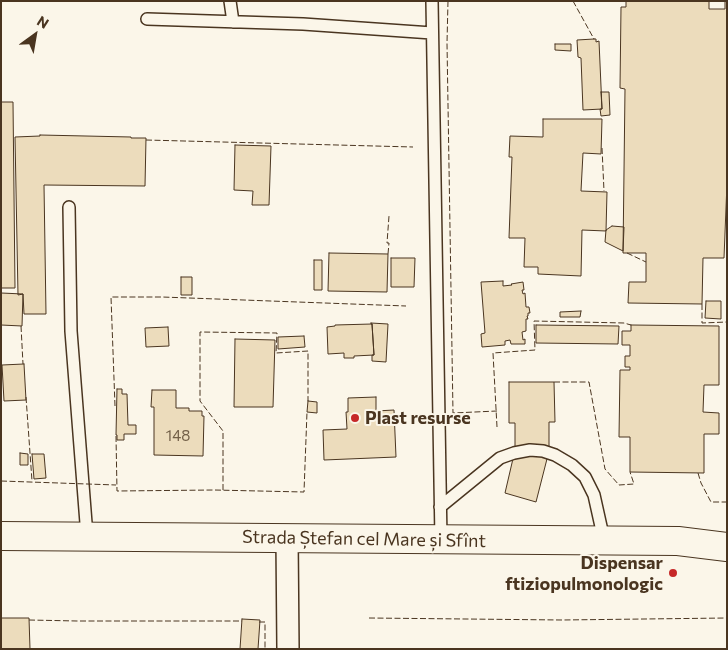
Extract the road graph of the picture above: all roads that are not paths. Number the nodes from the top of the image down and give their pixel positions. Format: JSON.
{"nodes":[{"id":1,"x":230,"y":1,"type":"edge"},
{"id":2,"x":432,"y":1,"type":"edge"},
{"id":3,"x":147,"y":18,"type":"dead end"},
{"id":4,"x":233,"y":22,"type":"junction"},
{"id":5,"x":432,"y":33,"type":"junction"},
{"id":6,"x":69,"y":207,"type":"dead end"},
{"id":7,"x":440,"y":507,"type":"junction"},
{"id":8,"x":1,"y":536,"type":"edge"},
{"id":9,"x":87,"y":536,"type":"junction"},
{"id":10,"x":287,"y":538,"type":"junction"},
{"id":11,"x":441,"y":540,"type":"junction"},
{"id":12,"x":604,"y":540,"type":"junction"},
{"id":13,"x":727,"y":546,"type":"edge"},
{"id":14,"x":288,"y":649,"type":"edge"}],
"edges":[{"from":1,"to":4,"type":"lane"},
{"from":2,"to":5,"type":"lane"},
{"from":3,"to":4,"type":"lane"},
{"from":4,"to":5,"type":"lane"},
{"from":5,"to":7,"type":"lane"},
{"from":6,"to":9,"type":"lane"},
{"from":7,"to":11,"type":"lane"},
{"from":7,"to":12,"type":"lane"},
{"from":8,"to":9,"type":"main road","name":"Strada Ștefan cel Mare și Sfînt"},
{"from":9,"to":10,"type":"main road","name":"Strada Ștefan cel Mare și Sfînt"},
{"from":10,"to":11,"type":"main road","name":"Strada Ștefan cel Mare și Sfînt"},
{"from":10,"to":14,"type":"street"},
{"from":11,"to":12,"type":"main road","name":"Strada Ștefan cel Mare și Sfînt"},
{"from":12,"to":13,"type":"main road","name":"Strada Ștefan cel Mare și Sfînt"}]}
